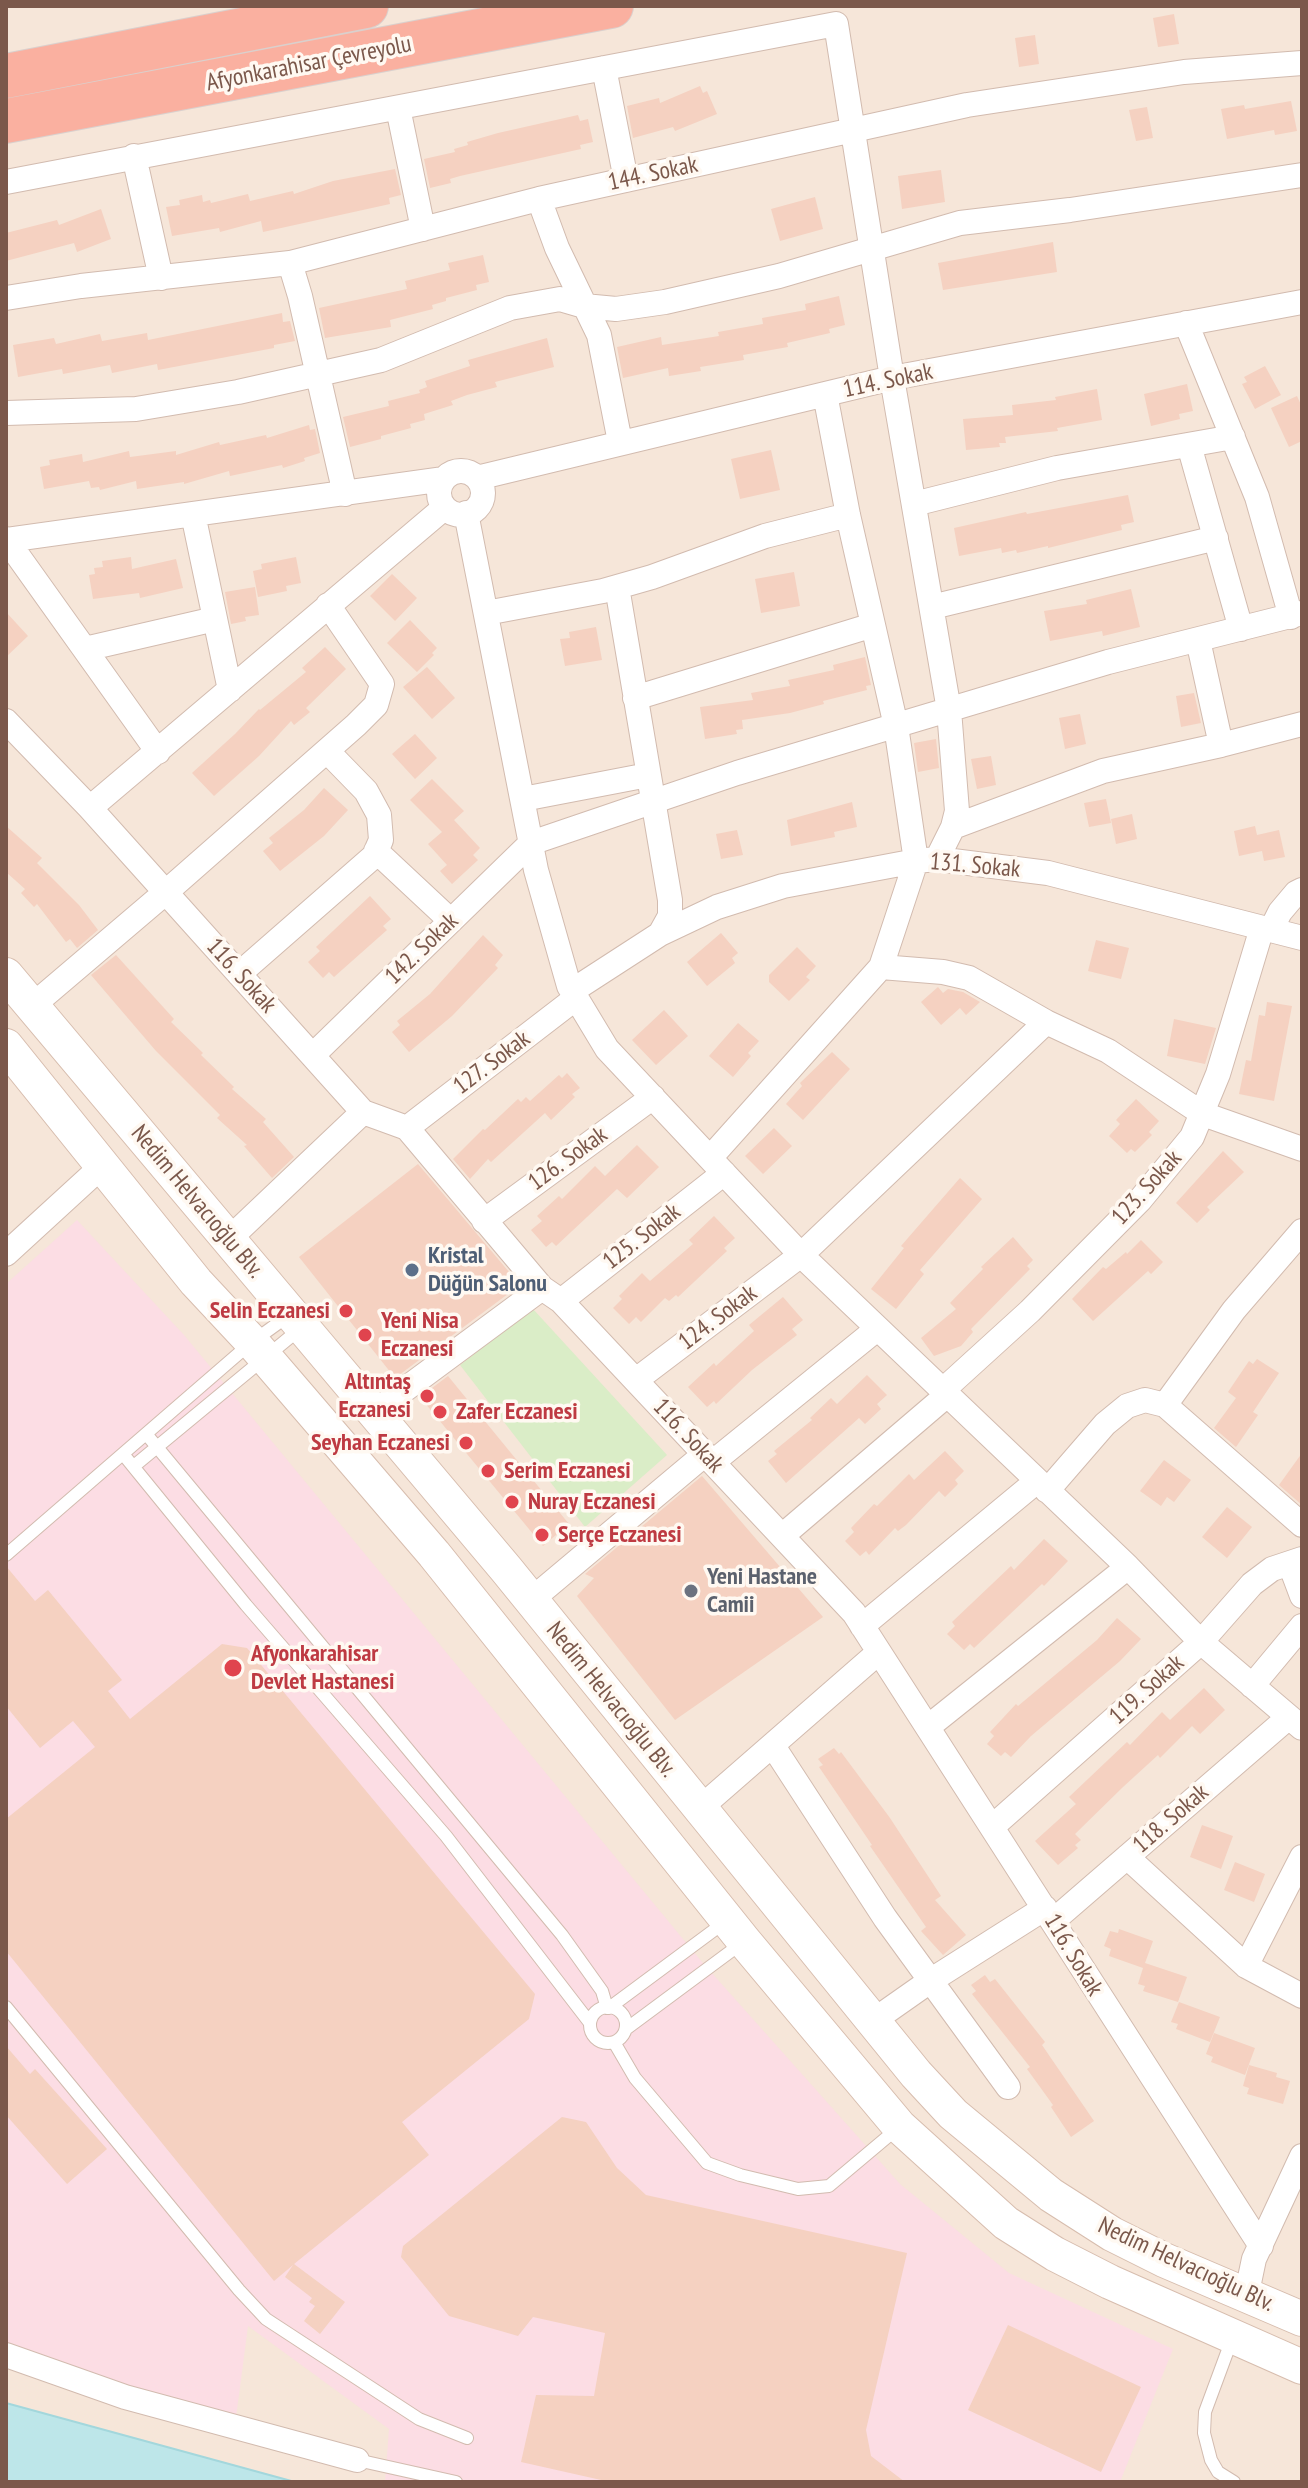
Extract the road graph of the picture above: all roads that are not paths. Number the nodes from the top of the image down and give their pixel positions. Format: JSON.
{"nodes":[{"id":1,"x":366,"y":6,"type":"edge"},
{"id":2,"x":611,"y":6,"type":"edge"},
{"id":3,"x":1302,"y":63,"type":"edge"},
{"id":4,"x":604,"y":68,"type":"junction"},
{"id":5,"x":6,"y":76,"type":"edge"},
{"id":6,"x":398,"y":108,"type":"junction"},
{"id":7,"x":6,"y":121,"type":"edge"},
{"id":8,"x":854,"y":130,"type":"junction"},
{"id":9,"x":134,"y":156,"type":"junction"},
{"id":10,"x":1302,"y":175,"type":"edge"},
{"id":11,"x":626,"y":180,"type":"junction"},
{"id":12,"x":6,"y":182,"type":"edge"},
{"id":13,"x":539,"y":199,"type":"junction"},
{"id":14,"x":423,"y":229,"type":"junction"},
{"id":15,"x":871,"y":249,"type":"junction"},
{"id":16,"x":290,"y":263,"type":"junction"},
{"id":17,"x":161,"y":278,"type":"junction"},
{"id":18,"x":6,"y":298,"type":"edge"},
{"id":19,"x":1302,"y":302,"type":"edge"},
{"id":20,"x":584,"y":306,"type":"junction"},
{"id":21,"x":1186,"y":323,"type":"junction"},
{"id":22,"x":318,"y":376,"type":"junction"},
{"id":23,"x":892,"y":378,"type":"junction"},
{"id":24,"x":825,"y":394,"type":"junction"},
{"id":25,"x":6,"y":413,"type":"edge"},
{"id":26,"x":1233,"y":437,"type":"junction"},
{"id":27,"x":620,"y":442,"type":"junction"},
{"id":28,"x":1189,"y":445,"type":"junction"},
{"id":29,"x":477,"y":478,"type":"junction"},
{"id":30,"x":444,"y":479,"type":"junction"},
{"id":31,"x":345,"y":494,"type":"junction"},
{"id":32,"x":914,"y":504,"type":"junction"},
{"id":33,"x":455,"y":511,"type":"junction"},
{"id":34,"x":193,"y":514,"type":"junction"},
{"id":35,"x":848,"y":515,"type":"junction"},
{"id":36,"x":1216,"y":538,"type":"junction"},
{"id":37,"x":6,"y":540,"type":"edge"},
{"id":38,"x":617,"y":587,"type":"junction"},
{"id":39,"x":328,"y":605,"type":"junction"},
{"id":40,"x":932,"y":607,"type":"junction"},
{"id":41,"x":486,"y":613,"type":"junction"},
{"id":42,"x":1296,"y":615,"type":"edge"},
{"id":43,"x":215,"y":619,"type":"junction"},
{"id":44,"x":873,"y":625,"type":"junction"},
{"id":45,"x":1241,"y":629,"type":"junction"},
{"id":46,"x":1198,"y":640,"type":"junction"},
{"id":47,"x":85,"y":649,"type":"junction"},
{"id":48,"x":230,"y":690,"type":"junction"},
{"id":49,"x":635,"y":698,"type":"junction"},
{"id":50,"x":949,"y":710,"type":"junction"},
{"id":51,"x":1302,"y":724,"type":"edge"},
{"id":52,"x":896,"y":726,"type":"junction"},
{"id":53,"x":11,"y":736,"type":"edge"},
{"id":54,"x":1221,"y":745,"type":"junction"},
{"id":55,"x":327,"y":751,"type":"junction"},
{"id":56,"x":158,"y":752,"type":"junction"},
{"id":57,"x":648,"y":775,"type":"junction"},
{"id":58,"x":523,"y":799,"type":"junction"},
{"id":59,"x":652,"y":803,"type":"junction"},
{"id":60,"x":90,"y":808,"type":"junction"},
{"id":61,"x":953,"y":827,"type":"junction"},
{"id":62,"x":531,"y":843,"type":"junction"},
{"id":63,"x":376,"y":851,"type":"junction"},
{"id":64,"x":926,"y":860,"type":"junction"},
{"id":65,"x":1302,"y":890,"type":"edge"},
{"id":66,"x":166,"y":892,"type":"junction"},
{"id":67,"x":451,"y":921,"type":"junction"},
{"id":68,"x":1266,"y":929,"type":"junction"},
{"id":69,"x":660,"y":934,"type":"junction"},
{"id":70,"x":1302,"y":938,"type":"edge"},
{"id":71,"x":881,"y":967,"type":"junction"},
{"id":72,"x":239,"y":974,"type":"junction"},
{"id":73,"x":6,"y":975,"type":"edge"},
{"id":74,"x":574,"y":995,"type":"junction"},
{"id":75,"x":32,"y":1006,"type":"junction"},
{"id":76,"x":1046,"y":1022,"type":"junction"},
{"id":77,"x":6,"y":1046,"type":"edge"},
{"id":78,"x":313,"y":1055,"type":"junction"},
{"id":79,"x":653,"y":1097,"type":"junction"},
{"id":80,"x":363,"y":1112,"type":"junction"},
{"id":81,"x":1203,"y":1114,"type":"junction"},
{"id":82,"x":407,"y":1128,"type":"junction"},
{"id":83,"x":1302,"y":1149,"type":"edge"},
{"id":84,"x":102,"y":1166,"type":"junction"},
{"id":85,"x":717,"y":1166,"type":"junction"},
{"id":86,"x":484,"y":1221,"type":"junction"},
{"id":87,"x":1302,"y":1231,"type":"edge"},
{"id":88,"x":228,"y":1240,"type":"junction"},
{"id":89,"x":6,"y":1254,"type":"edge"},
{"id":90,"x":801,"y":1255,"type":"junction"},
{"id":91,"x":551,"y":1294,"type":"junction"},
{"id":92,"x":296,"y":1320,"type":"junction"},
{"id":93,"x":877,"y":1329,"type":"junction"},
{"id":94,"x":258,"y":1349,"type":"junction"},
{"id":95,"x":636,"y":1380,"type":"junction"},
{"id":96,"x":944,"y":1393,"type":"junction"},
{"id":97,"x":1165,"y":1405,"type":"junction"},
{"id":98,"x":373,"y":1413,"type":"junction"},
{"id":99,"x":147,"y":1435,"type":"junction"},
{"id":100,"x":156,"y":1447,"type":"junction"},
{"id":101,"x":123,"y":1454,"type":"junction"},
{"id":102,"x":709,"y":1458,"type":"junction"},
{"id":103,"x":134,"y":1466,"type":"junction"},
{"id":104,"x":1042,"y":1486,"type":"junction"},
{"id":105,"x":1302,"y":1525,"type":"edge"},
{"id":106,"x":782,"y":1536,"type":"junction"},
{"id":107,"x":6,"y":1555,"type":"edge"},
{"id":108,"x":1296,"y":1561,"type":"edge"},
{"id":109,"x":1128,"y":1567,"type":"junction"},
{"id":110,"x":1302,"y":1596,"type":"edge"},
{"id":111,"x":531,"y":1600,"type":"junction"},
{"id":112,"x":862,"y":1626,"type":"junction"},
{"id":113,"x":1302,"y":1626,"type":"edge"},
{"id":114,"x":1201,"y":1642,"type":"junction"},
{"id":115,"x":879,"y":1652,"type":"junction"},
{"id":116,"x":1252,"y":1686,"type":"junction"},
{"id":117,"x":1296,"y":1723,"type":"edge"},
{"id":118,"x":928,"y":1727,"type":"junction"},
{"id":119,"x":773,"y":1746,"type":"junction"},
{"id":120,"x":699,"y":1809,"type":"junction"},
{"id":121,"x":992,"y":1827,"type":"junction"},
{"id":122,"x":1127,"y":1857,"type":"junction"},
{"id":123,"x":1302,"y":1857,"type":"edge"},
{"id":124,"x":785,"y":1913,"type":"junction"},
{"id":125,"x":1049,"y":1914,"type":"junction"},
{"id":126,"x":736,"y":1930,"type":"junction"},
{"id":127,"x":1246,"y":1966,"type":"junction"},
{"id":128,"x":930,"y":1981,"type":"junction"},
{"id":129,"x":1302,"y":1996,"type":"edge"},
{"id":130,"x":6,"y":2007,"type":"edge"},
{"id":131,"x":608,"y":2008,"type":"junction"},
{"id":132,"x":873,"y":2021,"type":"junction"},
{"id":133,"x":590,"y":2023,"type":"junction"},
{"id":134,"x":626,"y":2029,"type":"junction"},
{"id":135,"x":614,"y":2042,"type":"junction"},
{"id":136,"x":1008,"y":2087,"type":"dead end"},
{"id":137,"x":899,"y":2126,"type":"junction"},
{"id":138,"x":1302,"y":2156,"type":"edge"},
{"id":139,"x":1261,"y":2246,"type":"junction"},
{"id":140,"x":1246,"y":2297,"type":"junction"},
{"id":141,"x":1302,"y":2319,"type":"edge"},
{"id":142,"x":1233,"y":2336,"type":"junction"},
{"id":143,"x":6,"y":2355,"type":"edge"},
{"id":144,"x":1302,"y":2367,"type":"edge"},
{"id":145,"x":467,"y":2438,"type":"dead end"},
{"id":146,"x":357,"y":2460,"type":"joint"},
{"id":147,"x":456,"y":2482,"type":"edge"},
{"id":148,"x":1234,"y":2482,"type":"edge"}],
"edges":[{"from":1,"to":5,"type":"highway","name":"Afyonkarahisar Çevreyolu"},
{"from":2,"to":7,"type":"highway","name":"Afyonkarahisar Çevreyolu"},
{"from":3,"to":8,"type":"street","name":"144. Sokak"},
{"from":4,"to":6,"type":"street"},
{"from":4,"to":8,"type":"street"},
{"from":4,"to":11,"type":"street"},
{"from":6,"to":9,"type":"street"},
{"from":6,"to":14,"type":"street"},
{"from":8,"to":11,"type":"street","name":"144. Sokak"},
{"from":8,"to":15,"type":"street"},
{"from":9,"to":12,"type":"street"},
{"from":9,"to":17,"type":"street"},
{"from":10,"to":15,"type":"street"},
{"from":11,"to":13,"type":"street","name":"144. Sokak"},
{"from":13,"to":14,"type":"street","name":"144. Sokak"},
{"from":13,"to":20,"type":"street"},
{"from":14,"to":16,"type":"street","name":"144. Sokak"},
{"from":15,"to":20,"type":"street"},
{"from":15,"to":23,"type":"street"},
{"from":16,"to":17,"type":"street","name":"144. Sokak"},
{"from":16,"to":22,"type":"street"},
{"from":17,"to":18,"type":"street","name":"144. Sokak"},
{"from":19,"to":21,"type":"street","name":"114. Sokak"},
{"from":20,"to":22,"type":"street"},
{"from":20,"to":27,"type":"street"},
{"from":21,"to":23,"type":"street","name":"114. Sokak"},
{"from":21,"to":26,"type":"street"},
{"from":22,"to":25,"type":"street"},
{"from":22,"to":31,"type":"street"},
{"from":23,"to":24,"type":"street","name":"114. Sokak"},
{"from":23,"to":32,"type":"street"},
{"from":24,"to":27,"type":"street","name":"114. Sokak"},
{"from":24,"to":35,"type":"street"},
{"from":26,"to":28,"type":"street"},
{"from":26,"to":42,"type":"street"},
{"from":27,"to":29,"type":"street","name":"114. Sokak"},
{"from":28,"to":32,"type":"street"},
{"from":28,"to":36,"type":"street"},
{"from":29,"to":30,"type":"street"},
{"from":29,"to":33,"type":"street"},
{"from":30,"to":31,"type":"street"},
{"from":30,"to":33,"type":"street"},
{"from":31,"to":34,"type":"street"},
{"from":32,"to":40,"type":"street"},
{"from":33,"to":39,"type":"street"},
{"from":33,"to":41,"type":"street"},
{"from":34,"to":37,"type":"street"},
{"from":34,"to":43,"type":"street"},
{"from":35,"to":38,"type":"street"},
{"from":35,"to":44,"type":"street"},
{"from":36,"to":40,"type":"street"},
{"from":36,"to":45,"type":"street"},
{"from":37,"to":47,"type":"street"},
{"from":38,"to":41,"type":"street"},
{"from":38,"to":49,"type":"street"},
{"from":39,"to":48,"type":"street"},
{"from":39,"to":55,"type":"street"},
{"from":40,"to":50,"type":"street"},
{"from":41,"to":58,"type":"street"},
{"from":42,"to":45,"type":"street"},
{"from":43,"to":47,"type":"street"},
{"from":43,"to":48,"type":"street"},
{"from":44,"to":49,"type":"street"},
{"from":44,"to":52,"type":"street"},
{"from":45,"to":46,"type":"street"},
{"from":46,"to":50,"type":"street"},
{"from":46,"to":54,"type":"street"},
{"from":47,"to":56,"type":"street"},
{"from":48,"to":56,"type":"street"},
{"from":49,"to":57,"type":"street"},
{"from":50,"to":52,"type":"street"},
{"from":50,"to":61,"type":"street"},
{"from":51,"to":54,"type":"street"},
{"from":52,"to":59,"type":"street"},
{"from":52,"to":64,"type":"street"},
{"from":53,"to":60,"type":"street","name":"116. Sokak"},
{"from":54,"to":61,"type":"street"},
{"from":55,"to":63,"type":"street"},
{"from":55,"to":66,"type":"street"},
{"from":56,"to":60,"type":"street"},
{"from":57,"to":58,"type":"street"},
{"from":57,"to":59,"type":"street"},
{"from":58,"to":62,"type":"street"},
{"from":59,"to":62,"type":"street"},
{"from":59,"to":69,"type":"street"},
{"from":60,"to":66,"type":"street","name":"116. Sokak"},
{"from":61,"to":64,"type":"street"},
{"from":62,"to":67,"type":"street","name":"142. Sokak"},
{"from":62,"to":74,"type":"street"},
{"from":63,"to":67,"type":"street"},
{"from":63,"to":72,"type":"street"},
{"from":64,"to":68,"type":"street","name":"131. Sokak"},
{"from":64,"to":69,"type":"street","name":"131. Sokak"},
{"from":64,"to":71,"type":"street"},
{"from":65,"to":68,"type":"street","name":"123. Sokak"},
{"from":66,"to":72,"type":"street","name":"116. Sokak"},
{"from":66,"to":75,"type":"street"},
{"from":67,"to":78,"type":"street","name":"142. Sokak"},
{"from":68,"to":70,"type":"street","name":"131. Sokak"},
{"from":68,"to":81,"type":"street","name":"123. Sokak"},
{"from":69,"to":74,"type":"street","name":"131. Sokak"},
{"from":71,"to":76,"type":"street"},
{"from":71,"to":85,"type":"street","name":"125. Sokak"},
{"from":72,"to":78,"type":"street","name":"116. Sokak"},
{"from":73,"to":75,"type":"main road","name":"Nedim Helvacıoğlu Blv."},
{"from":74,"to":79,"type":"street"},
{"from":74,"to":82,"type":"street","name":"127. Sokak"},
{"from":75,"to":88,"type":"main road","name":"Nedim Helvacıoğlu Blv."},
{"from":76,"to":81,"type":"street"},
{"from":76,"to":90,"type":"street","name":"124. Sokak"},
{"from":77,"to":84,"type":"main road","name":"Nedim Helvacıoğlu Blv."},
{"from":78,"to":80,"type":"street","name":"116. Sokak"},
{"from":79,"to":85,"type":"street"},
{"from":79,"to":86,"type":"street","name":"126. Sokak"},
{"from":80,"to":82,"type":"street","name":"116. Sokak"},
{"from":80,"to":88,"type":"street"},
{"from":81,"to":83,"type":"street"},
{"from":81,"to":96,"type":"street","name":"123. Sokak"},
{"from":82,"to":86,"type":"street","name":"116. Sokak"},
{"from":84,"to":89,"type":"street"},
{"from":84,"to":94,"type":"main road","name":"Nedim Helvacıoğlu Blv."},
{"from":85,"to":90,"type":"street"},
{"from":85,"to":91,"type":"street","name":"125. Sokak"},
{"from":86,"to":91,"type":"street","name":"116. Sokak"},
{"from":87,"to":97,"type":"street"},
{"from":88,"to":92,"type":"main road","name":"Nedim Helvacıoğlu Blv."},
{"from":90,"to":93,"type":"street"},
{"from":90,"to":95,"type":"street","name":"124. Sokak"},
{"from":91,"to":95,"type":"street","name":"116. Sokak"},
{"from":91,"to":98,"type":"street","name":"125. Sokak"},
{"from":92,"to":94,"type":"lane"},
{"from":92,"to":94,"type":"lane"},
{"from":92,"to":98,"type":"main road","name":"Nedim Helvacıoğlu Blv."},
{"from":93,"to":96,"type":"street"},
{"from":93,"to":102,"type":"street"},
{"from":94,"to":99,"type":"lane"},
{"from":94,"to":100,"type":"lane"},
{"from":94,"to":126,"type":"main road","name":"Nedim Helvacıoğlu Blv."},
{"from":95,"to":102,"type":"street","name":"116. Sokak"},
{"from":96,"to":104,"type":"street"},
{"from":96,"to":106,"type":"street","name":"123. Sokak"},
{"from":97,"to":104,"type":"street"},
{"from":97,"to":105,"type":"street"},
{"from":98,"to":111,"type":"main road","name":"Nedim Helvacıoğlu Blv."},
{"from":99,"to":100,"type":"lane"},
{"from":99,"to":101,"type":"lane"},
{"from":100,"to":103,"type":"lane"},
{"from":100,"to":131,"type":"lane"},
{"from":101,"to":103,"type":"lane"},
{"from":101,"to":107,"type":"lane"},
{"from":102,"to":106,"type":"street","name":"116. Sokak"},
{"from":102,"to":111,"type":"street"},
{"from":103,"to":133,"type":"lane"},
{"from":104,"to":109,"type":"street"},
{"from":104,"to":112,"type":"street"},
{"from":106,"to":112,"type":"street","name":"116. Sokak"},
{"from":108,"to":110,"type":"street"},
{"from":108,"to":114,"type":"street","name":"119. Sokak"},
{"from":109,"to":114,"type":"street"},
{"from":109,"to":118,"type":"street"},
{"from":111,"to":120,"type":"main road","name":"Nedim Helvacıoğlu Blv."},
{"from":112,"to":115,"type":"street","name":"116. Sokak"},
{"from":113,"to":116,"type":"street"},
{"from":114,"to":116,"type":"street"},
{"from":114,"to":121,"type":"street","name":"119. Sokak"},
{"from":115,"to":118,"type":"street","name":"116. Sokak"},
{"from":115,"to":119,"type":"street"},
{"from":116,"to":117,"type":"street"},
{"from":117,"to":122,"type":"street","name":"118. Sokak"},
{"from":118,"to":121,"type":"street","name":"116. Sokak"},
{"from":119,"to":120,"type":"street"},
{"from":119,"to":128,"type":"street"},
{"from":120,"to":124,"type":"main road","name":"Nedim Helvacıoğlu Blv."},
{"from":121,"to":125,"type":"street","name":"116. Sokak"},
{"from":122,"to":125,"type":"street","name":"118. Sokak"},
{"from":122,"to":127,"type":"street"},
{"from":123,"to":127,"type":"street"},
{"from":124,"to":126,"type":"main road"},
{"from":124,"to":132,"type":"main road","name":"Nedim Helvacıoğlu Blv."},
{"from":125,"to":128,"type":"street","name":"118. Sokak"},
{"from":125,"to":139,"type":"street","name":"116. Sokak"},
{"from":126,"to":131,"type":"lane"},
{"from":126,"to":134,"type":"lane"},
{"from":126,"to":137,"type":"main road","name":"Nedim Helvacıoğlu Blv."},
{"from":127,"to":129,"type":"street"},
{"from":128,"to":132,"type":"street","name":"118. Sokak"},
{"from":128,"to":136,"type":"street"},
{"from":130,"to":145,"type":"lane"},
{"from":131,"to":133,"type":"lane"},
{"from":131,"to":134,"type":"lane"},
{"from":132,"to":140,"type":"main road","name":"Nedim Helvacıoğlu Blv."},
{"from":133,"to":135,"type":"lane"},
{"from":134,"to":135,"type":"lane"},
{"from":135,"to":137,"type":"lane"},
{"from":137,"to":142,"type":"main road","name":"Nedim Helvacıoğlu Blv."},
{"from":138,"to":139,"type":"street"},
{"from":139,"to":140,"type":"street"},
{"from":140,"to":141,"type":"main road","name":"Nedim Helvacıoğlu Blv."},
{"from":142,"to":144,"type":"main road","name":"Nedim Helvacıoğlu Blv."},
{"from":142,"to":148,"type":"lane"},
{"from":143,"to":146,"type":"street"},
{"from":146,"to":147,"type":"lane"}]}
